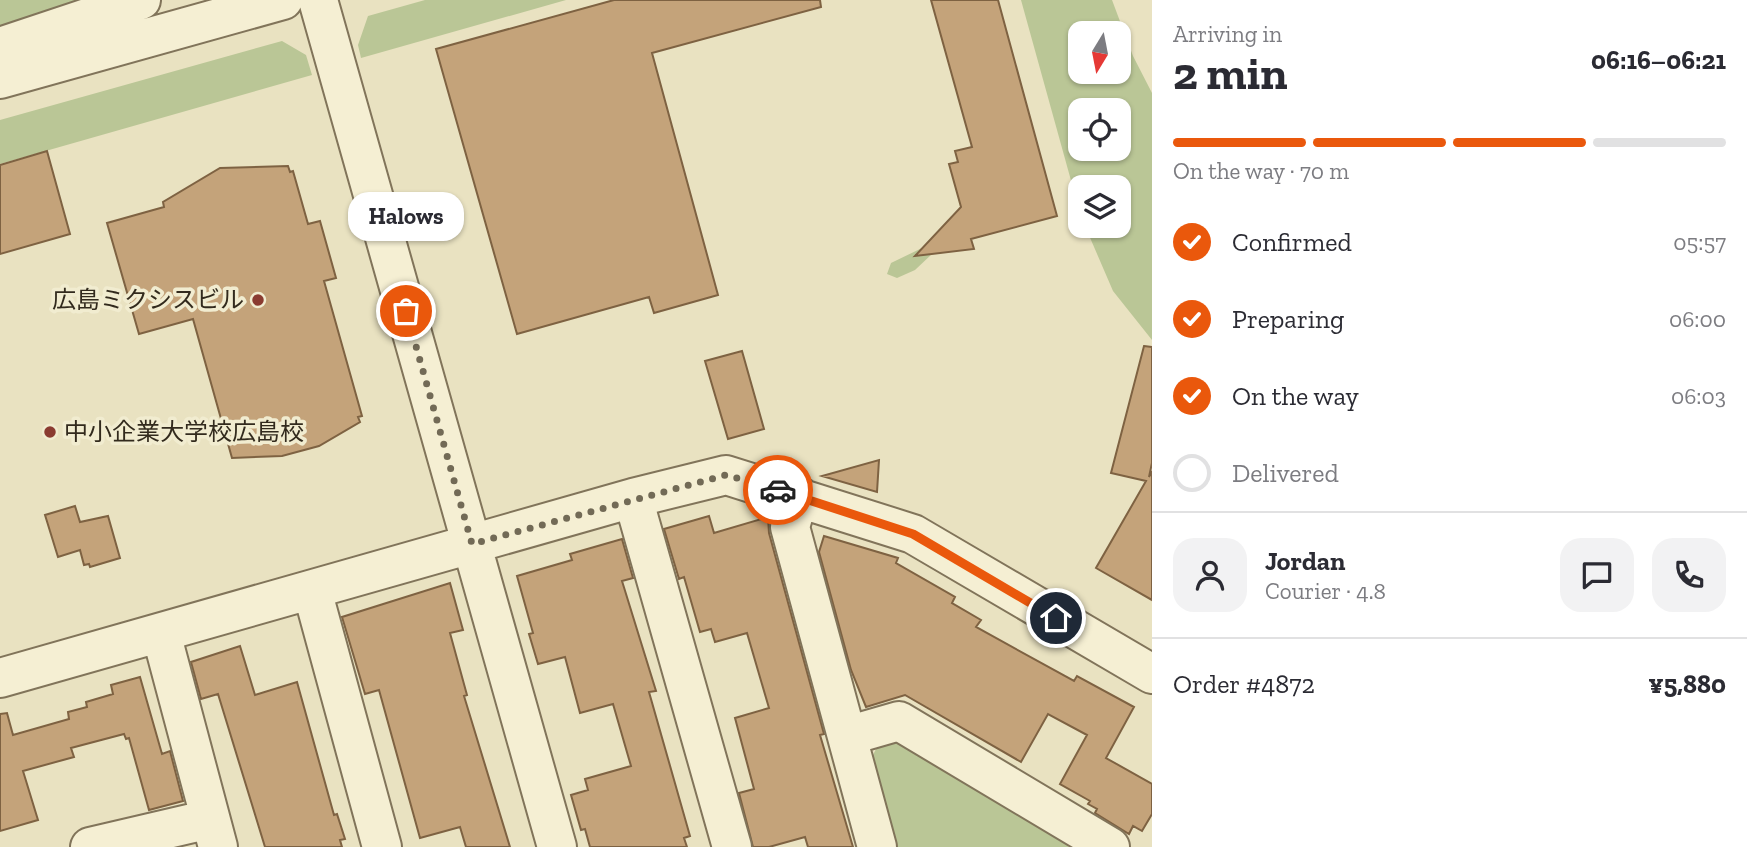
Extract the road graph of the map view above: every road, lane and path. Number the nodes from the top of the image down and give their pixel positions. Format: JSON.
{"nodes":[{"id":1,"x":141,"y":0,"type":"edge"},
{"id":2,"x":282,"y":0,"type":"edge"},
{"id":3,"x":317,"y":0,"type":"edge"},
{"id":4,"x":0,"y":47,"type":"edge"},
{"id":5,"x":0,"y":79,"type":"edge"},
{"id":6,"x":799,"y":496,"type":"junction"},
{"id":7,"x":633,"y":498,"type":"junction"},
{"id":8,"x":472,"y":544,"type":"junction"},
{"id":9,"x":312,"y":590,"type":"junction"},
{"id":10,"x":161,"y":633,"type":"junction"},
{"id":11,"x":1152,"y":674,"type":"edge"},
{"id":12,"x":0,"y":678,"type":"edge"},
{"id":13,"x":847,"y":736,"type":"junction"},
{"id":14,"x":214,"y":833,"type":"edge"},
{"id":15,"x":90,"y":847,"type":"edge"},
{"id":16,"x":382,"y":847,"type":"edge"},
{"id":17,"x":557,"y":847,"type":"edge"},
{"id":18,"x":732,"y":847,"type":"edge"},
{"id":19,"x":877,"y":847,"type":"edge"},
{"id":20,"x":1110,"y":847,"type":"edge"}],
"edges":[{"from":1,"to":4,"type":"street"},
{"from":2,"to":5,"type":"street"},
{"from":3,"to":8,"type":"street"},
{"from":6,"to":7,"type":"street"},
{"from":6,"to":11,"type":"street"},
{"from":6,"to":13,"type":"street"},
{"from":7,"to":8,"type":"street"},
{"from":7,"to":18,"type":"street"},
{"from":8,"to":9,"type":"street"},
{"from":8,"to":17,"type":"street"},
{"from":9,"to":10,"type":"street"},
{"from":9,"to":16,"type":"street"},
{"from":10,"to":12,"type":"street"},
{"from":10,"to":14,"type":"street"},
{"from":13,"to":19,"type":"street"},
{"from":13,"to":20,"type":"street"},
{"from":14,"to":15,"type":"street"}]}
